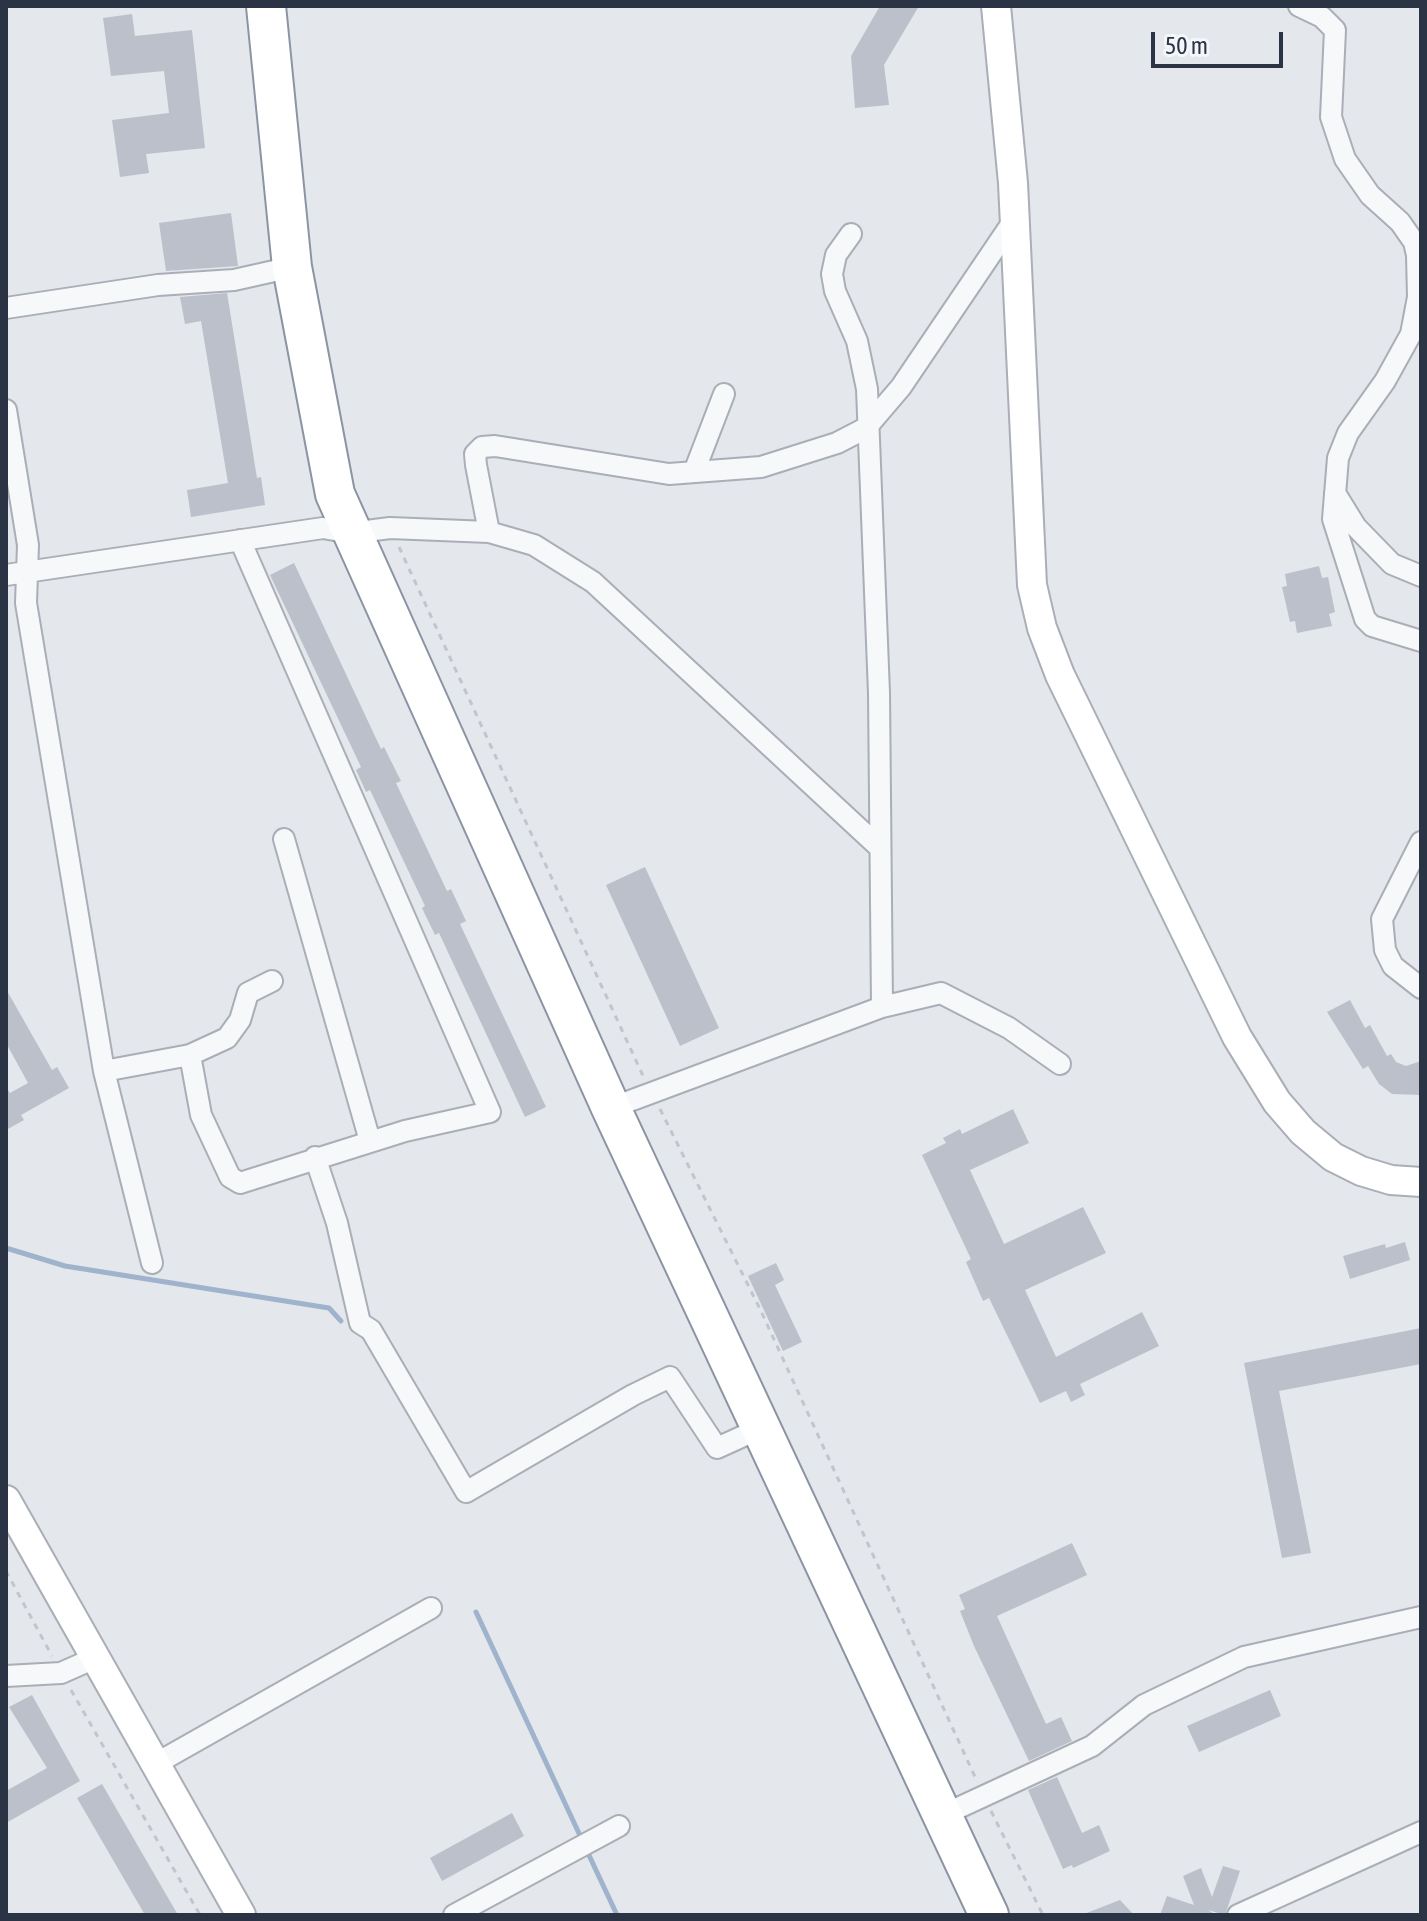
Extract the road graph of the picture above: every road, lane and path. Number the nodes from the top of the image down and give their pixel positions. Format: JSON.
{"nodes":[{"id":1,"x":266,"y":6,"type":"edge"},
{"id":2,"x":996,"y":6,"type":"edge"},
{"id":3,"x":1299,"y":6,"type":"edge"},
{"id":4,"x":1014,"y":220,"type":"junction"},
{"id":5,"x":851,"y":234,"type":"dead end"},
{"id":6,"x":292,"y":267,"type":"junction"},
{"id":7,"x":6,"y":308,"type":"edge"},
{"id":8,"x":724,"y":394,"type":"dead end"},
{"id":9,"x":6,"y":410,"type":"edge"},
{"id":10,"x":866,"y":428,"type":"junction"},
{"id":11,"x":694,"y":472,"type":"junction"},
{"id":12,"x":1335,"y":493,"type":"junction"},
{"id":13,"x":390,"y":528,"type":"junction"},
{"id":14,"x":489,"y":532,"type":"junction"},
{"id":15,"x":351,"y":533,"type":"junction"},
{"id":16,"x":240,"y":540,"type":"junction"},
{"id":17,"x":28,"y":572,"type":"junction"},
{"id":18,"x":6,"y":575,"type":"edge"},
{"id":19,"x":1421,"y":576,"type":"edge"},
{"id":20,"x":1421,"y":641,"type":"edge"},
{"id":21,"x":284,"y":839,"type":"dead end"},
{"id":22,"x":1421,"y":842,"type":"edge"},
{"id":23,"x":880,"y":848,"type":"junction"},
{"id":24,"x":272,"y":981,"type":"dead end"},
{"id":25,"x":1421,"y":988,"type":"edge"},
{"id":26,"x":882,"y":1007,"type":"junction"},
{"id":27,"x":190,"y":1055,"type":"junction"},
{"id":28,"x":1060,"y":1064,"type":"dead end"},
{"id":29,"x":104,"y":1071,"type":"junction"},
{"id":30,"x":647,"y":1083,"type":"dead end"},
{"id":31,"x":654,"y":1097,"type":"dead end"},
{"id":32,"x":611,"y":1108,"type":"junction"},
{"id":33,"x":370,"y":1141,"type":"junction"},
{"id":34,"x":315,"y":1157,"type":"junction"},
{"id":35,"x":1421,"y":1182,"type":"edge"},
{"id":36,"x":152,"y":1263,"type":"dead end"},
{"id":37,"x":761,"y":1428,"type":"junction"},
{"id":38,"x":6,"y":1500,"type":"edge"},
{"id":39,"x":6,"y":1571,"type":"edge"},
{"id":40,"x":431,"y":1608,"type":"dead end"},
{"id":41,"x":1421,"y":1617,"type":"edge"},
{"id":42,"x":95,"y":1658,"type":"junction"},
{"id":43,"x":61,"y":1673,"type":"junction"},
{"id":44,"x":6,"y":1676,"type":"edge"},
{"id":45,"x":157,"y":1763,"type":"junction"},
{"id":46,"x":980,"y":1787,"type":"dead end"},
{"id":47,"x":987,"y":1801,"type":"dead end"},
{"id":48,"x":943,"y":1815,"type":"junction"},
{"id":49,"x":619,"y":1826,"type":"dead end"},
{"id":50,"x":1421,"y":1832,"type":"edge"},
{"id":51,"x":200,"y":1915,"type":"edge"},
{"id":52,"x":241,"y":1915,"type":"edge"},
{"id":53,"x":454,"y":1915,"type":"edge"},
{"id":54,"x":989,"y":1915,"type":"edge"},
{"id":55,"x":1043,"y":1915,"type":"edge"},
{"id":56,"x":1238,"y":1915,"type":"edge"}],
"edges":[{"from":1,"to":6,"type":"highway"},
{"from":2,"to":4,"type":"street"},
{"from":3,"to":12,"type":"street"},
{"from":4,"to":10,"type":"street"},
{"from":4,"to":35,"type":"street"},
{"from":5,"to":10,"type":"street"},
{"from":6,"to":7,"type":"street"},
{"from":6,"to":15,"type":"highway"},
{"from":8,"to":11,"type":"street"},
{"from":9,"to":17,"type":"street"},
{"from":10,"to":11,"type":"street"},
{"from":10,"to":23,"type":"street"},
{"from":11,"to":14,"type":"street"},
{"from":12,"to":19,"type":"street"},
{"from":12,"to":20,"type":"street"},
{"from":13,"to":14,"type":"street"},
{"from":13,"to":15,"type":"street"},
{"from":13,"to":30,"type":"path"},
{"from":14,"to":23,"type":"street"},
{"from":15,"to":16,"type":"street"},
{"from":15,"to":32,"type":"highway"},
{"from":16,"to":17,"type":"street"},
{"from":16,"to":33,"type":"street"},
{"from":17,"to":18,"type":"street"},
{"from":17,"to":29,"type":"street"},
{"from":21,"to":33,"type":"street"},
{"from":22,"to":25,"type":"street"},
{"from":23,"to":26,"type":"street"},
{"from":24,"to":27,"type":"street"},
{"from":26,"to":28,"type":"street"},
{"from":26,"to":32,"type":"street"},
{"from":27,"to":29,"type":"street"},
{"from":27,"to":34,"type":"street"},
{"from":29,"to":36,"type":"street"},
{"from":31,"to":46,"type":"path"},
{"from":32,"to":37,"type":"highway"},
{"from":33,"to":34,"type":"street"},
{"from":34,"to":37,"type":"street"},
{"from":37,"to":48,"type":"highway"},
{"from":38,"to":42,"type":"street"},
{"from":39,"to":43,"type":"path"},
{"from":40,"to":45,"type":"street"},
{"from":41,"to":48,"type":"street"},
{"from":42,"to":43,"type":"street"},
{"from":42,"to":45,"type":"street"},
{"from":43,"to":44,"type":"street"},
{"from":43,"to":51,"type":"path"},
{"from":45,"to":52,"type":"street"},
{"from":47,"to":55,"type":"path"},
{"from":48,"to":54,"type":"highway"},
{"from":49,"to":53,"type":"street"},
{"from":50,"to":56,"type":"street"}]}
